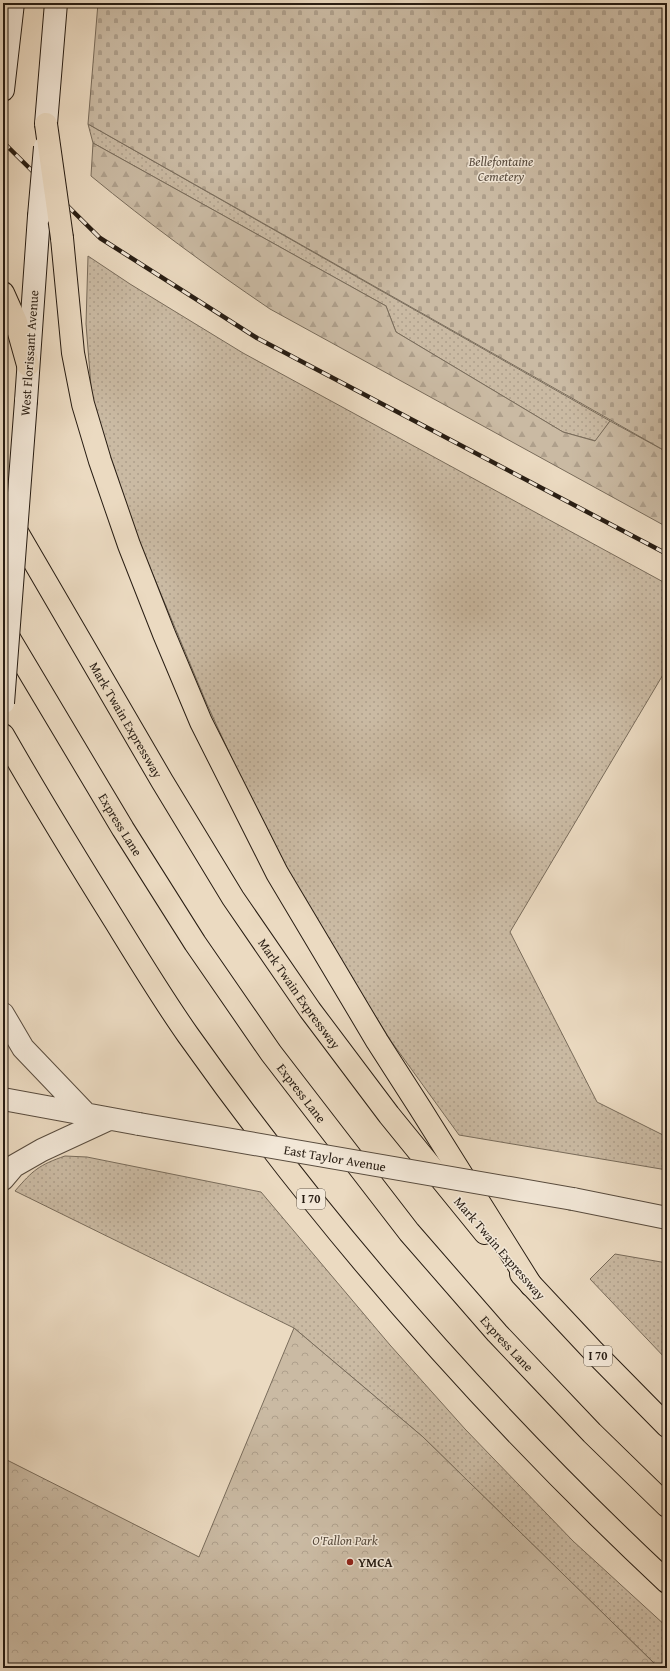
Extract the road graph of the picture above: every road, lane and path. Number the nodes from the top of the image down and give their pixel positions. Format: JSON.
{"nodes":[{"id":1,"x":14,"y":3,"type":"edge"},
{"id":2,"x":56,"y":3,"type":"edge"},
{"id":3,"x":3,"y":90,"type":"edge"},
{"id":4,"x":46,"y":124,"type":"junction"},
{"id":5,"x":3,"y":293,"type":"edge"},
{"id":6,"x":28,"y":365,"type":"junction"},
{"id":7,"x":3,"y":508,"type":"edge"},
{"id":8,"x":3,"y":628,"type":"edge"},
{"id":9,"x":3,"y":703,"type":"edge"},
{"id":10,"x":3,"y":735,"type":"edge"},
{"id":11,"x":3,"y":744,"type":"edge"},
{"id":12,"x":20,"y":764,"type":"junction"},
{"id":13,"x":3,"y":1014,"type":"edge"},
{"id":14,"x":3,"y":1099,"type":"edge"},
{"id":15,"x":87,"y":1115,"type":"junction"},
{"id":16,"x":109,"y":1119,"type":"junction"},
{"id":17,"x":3,"y":1178,"type":"edge"},
{"id":18,"x":667,"y":1218,"type":"edge"},
{"id":19,"x":530,"y":1285,"type":"junction"},
{"id":20,"x":667,"y":1426,"type":"edge"},
{"id":21,"x":667,"y":1506,"type":"edge"},
{"id":22,"x":667,"y":1582,"type":"edge"}],
"edges":[{"from":1,"to":3,"type":"street"},
{"from":2,"to":4,"type":"street","name":"West Florissant Avenue"},
{"from":4,"to":6,"type":"street","name":"West Florissant Avenue","bridge":true},
{"from":4,"to":19,"type":"highway","bridge":true},
{"from":5,"to":6,"type":"highway"},
{"from":6,"to":9,"type":"street","name":"West Florissant Avenue","bridge":true},
{"from":7,"to":19,"type":"highway","name":"Mark Twain Expressway","number":"I 70"},
{"from":8,"to":21,"type":"highway","name":"Express Lane"},
{"from":10,"to":12,"type":"highway","number":"I 70"},
{"from":11,"to":12,"type":"highway"},
{"from":12,"to":22,"type":"highway","number":"I 70"},
{"from":13,"to":15,"type":"street"},
{"from":14,"to":15,"type":"street","name":"East Taylor Avenue"},
{"from":15,"to":16,"type":"street","name":"East Taylor Avenue"},
{"from":16,"to":17,"type":"street"},
{"from":16,"to":18,"type":"street","name":"East Taylor Avenue","bridge":true},
{"from":19,"to":20,"type":"highway","name":"Mark Twain Expressway","number":"I 70"}]}
